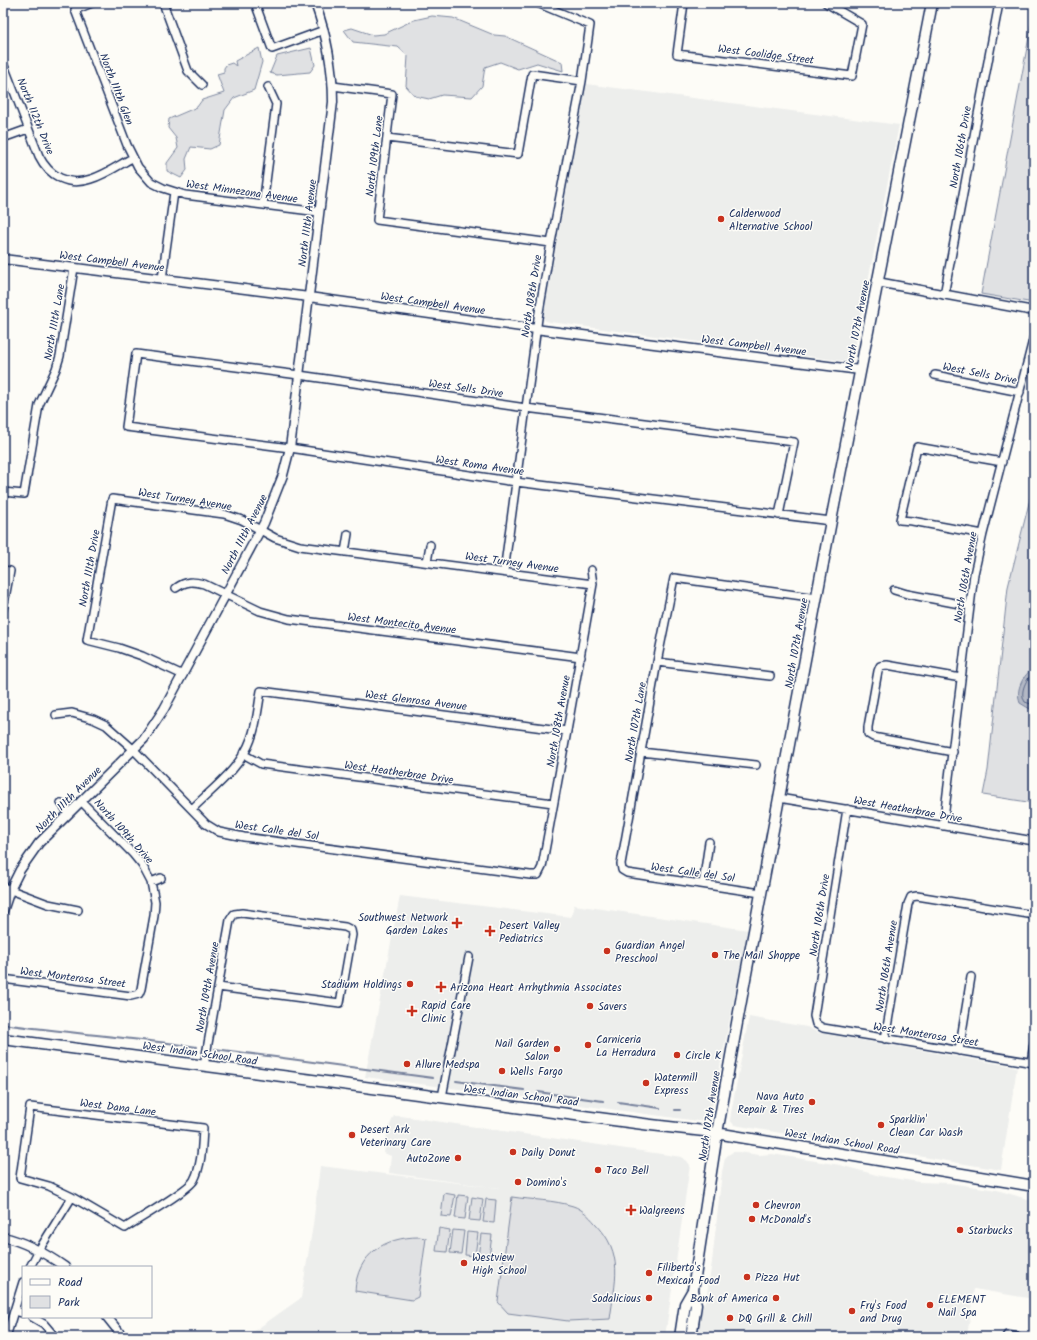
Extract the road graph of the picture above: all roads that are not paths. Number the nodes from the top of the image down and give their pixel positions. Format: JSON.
{"nodes":[{"id":1,"x":92,"y":3,"type":"edge"},
{"id":2,"x":163,"y":3,"type":"edge"},
{"id":3,"x":254,"y":3,"type":"edge"},
{"id":4,"x":315,"y":3,"type":"edge"},
{"id":5,"x":537,"y":3,"type":"edge"},
{"id":6,"x":684,"y":3,"type":"edge"},
{"id":7,"x":827,"y":3,"type":"edge"},
{"id":8,"x":932,"y":3,"type":"edge"},
{"id":9,"x":999,"y":3,"type":"edge"},
{"id":10,"x":324,"y":30,"type":"junction"},
{"id":11,"x":3,"y":63,"type":"edge"},
{"id":12,"x":582,"y":81,"type":"junction"},
{"id":13,"x":202,"y":85,"type":"dead end"},
{"id":14,"x":334,"y":86,"type":"junction"},
{"id":15,"x":268,"y":87,"type":"dead end"},
{"id":16,"x":28,"y":129,"type":"junction"},
{"id":17,"x":3,"y":138,"type":"edge"},
{"id":18,"x":387,"y":138,"type":"junction"},
{"id":19,"x":132,"y":158,"type":"junction"},
{"id":20,"x":143,"y":174,"type":"joint"},
{"id":21,"x":174,"y":192,"type":"junction"},
{"id":22,"x":263,"y":205,"type":"junction"},
{"id":23,"x":319,"y":212,"type":"junction"},
{"id":24,"x":551,"y":243,"type":"junction"},
{"id":25,"x":3,"y":258,"type":"edge"},
{"id":26,"x":74,"y":268,"type":"junction"},
{"id":27,"x":162,"y":279,"type":"junction"},
{"id":28,"x":877,"y":282,"type":"junction"},
{"id":29,"x":944,"y":295,"type":"junction"},
{"id":30,"x":309,"y":298,"type":"junction"},
{"id":31,"x":1034,"y":311,"type":"edge"},
{"id":32,"x":536,"y":329,"type":"junction"},
{"id":33,"x":1034,"y":336,"type":"edge"},
{"id":34,"x":860,"y":370,"type":"junction"},
{"id":35,"x":299,"y":375,"type":"junction"},
{"id":36,"x":935,"y":375,"type":"dead end"},
{"id":37,"x":1020,"y":392,"type":"junction"},
{"id":38,"x":526,"y":408,"type":"junction"},
{"id":39,"x":126,"y":427,"type":"joint"},
{"id":40,"x":290,"y":448,"type":"junction"},
{"id":41,"x":1002,"y":462,"type":"junction"},
{"id":42,"x":516,"y":482,"type":"junction"},
{"id":43,"x":3,"y":492,"type":"edge"},
{"id":44,"x":112,"y":499,"type":"joint"},
{"id":45,"x":779,"y":515,"type":"junction"},
{"id":46,"x":831,"y":522,"type":"junction"},
{"id":47,"x":260,"y":529,"type":"junction"},
{"id":48,"x":348,"y":534,"type":"dead end"},
{"id":49,"x":983,"y":534,"type":"junction"},
{"id":50,"x":430,"y":545,"type":"dead end"},
{"id":51,"x":345,"y":552,"type":"junction"},
{"id":52,"x":428,"y":562,"type":"junction"},
{"id":53,"x":6,"y":570,"type":"edge"},
{"id":54,"x":591,"y":570,"type":"dead end"},
{"id":55,"x":504,"y":572,"type":"junction"},
{"id":56,"x":593,"y":584,"type":"junction"},
{"id":57,"x":176,"y":588,"type":"dead end"},
{"id":58,"x":894,"y":590,"type":"dead end"},
{"id":59,"x":225,"y":594,"type":"junction"},
{"id":60,"x":817,"y":598,"type":"junction"},
{"id":61,"x":970,"y":606,"type":"junction"},
{"id":62,"x":3,"y":609,"type":"edge"},
{"id":63,"x":581,"y":657,"type":"junction"},
{"id":64,"x":657,"y":662,"type":"junction"},
{"id":65,"x":183,"y":675,"type":"junction"},
{"id":66,"x":770,"y":676,"type":"dead end"},
{"id":67,"x":961,"y":678,"type":"junction"},
{"id":68,"x":56,"y":715,"type":"dead end"},
{"id":69,"x":567,"y":731,"type":"junction"},
{"id":70,"x":133,"y":749,"type":"junction"},
{"id":71,"x":641,"y":752,"type":"junction"},
{"id":72,"x":953,"y":752,"type":"junction"},
{"id":73,"x":243,"y":754,"type":"junction"},
{"id":74,"x":756,"y":765,"type":"dead end"},
{"id":75,"x":779,"y":798,"type":"junction"},
{"id":76,"x":81,"y":801,"type":"junction"},
{"id":77,"x":61,"y":803,"type":"dead end"},
{"id":78,"x":553,"y":803,"type":"junction"},
{"id":79,"x":192,"y":809,"type":"junction"},
{"id":80,"x":847,"y":810,"type":"junction"},
{"id":81,"x":69,"y":812,"type":"junction"},
{"id":82,"x":944,"y":826,"type":"junction"},
{"id":83,"x":1034,"y":841,"type":"edge"},
{"id":84,"x":709,"y":842,"type":"dead end"},
{"id":85,"x":622,"y":870,"type":"joint"},
{"id":86,"x":538,"y":875,"type":"joint"},
{"id":87,"x":161,"y":878,"type":"dead end"},
{"id":88,"x":151,"y":882,"type":"junction"},
{"id":89,"x":703,"y":884,"type":"junction"},
{"id":90,"x":6,"y":888,"type":"edge"},
{"id":91,"x":761,"y":892,"type":"junction"},
{"id":92,"x":78,"y":910,"type":"dead end"},
{"id":93,"x":3,"y":911,"type":"edge"},
{"id":94,"x":1034,"y":915,"type":"edge"},
{"id":95,"x":469,"y":957,"type":"dead end"},
{"id":96,"x":971,"y":977,"type":"dead end"},
{"id":97,"x":3,"y":979,"type":"edge"},
{"id":98,"x":218,"y":987,"type":"junction"},
{"id":99,"x":139,"y":994,"type":"joint"},
{"id":100,"x":816,"y":1024,"type":"joint"},
{"id":101,"x":3,"y":1039,"type":"edge"},
{"id":102,"x":885,"y":1039,"type":"junction"},
{"id":103,"x":1034,"y":1043,"type":"edge"},
{"id":104,"x":958,"y":1051,"type":"junction"},
{"id":105,"x":1032,"y":1063,"type":"edge"},
{"id":106,"x":204,"y":1066,"type":"junction"},
{"id":107,"x":442,"y":1097,"type":"junction"},
{"id":108,"x":717,"y":1133,"type":"junction"},
{"id":109,"x":1034,"y":1186,"type":"edge"},
{"id":110,"x":72,"y":1197,"type":"junction"},
{"id":111,"x":3,"y":1236,"type":"edge"},
{"id":112,"x":39,"y":1250,"type":"junction"},
{"id":113,"x":31,"y":1266,"type":"edge"},
{"id":114,"x":63,"y":1266,"type":"edge"},
{"id":115,"x":22,"y":1285,"type":"edge"},
{"id":116,"x":693,"y":1290,"type":"junction"},
{"id":117,"x":14,"y":1311,"type":"junction"},
{"id":118,"x":22,"y":1313,"type":"edge"},
{"id":119,"x":34,"y":1318,"type":"edge"},
{"id":120,"x":108,"y":1318,"type":"edge"},
{"id":121,"x":1007,"y":1336,"type":"edge"},
{"id":122,"x":6,"y":1337,"type":"edge"},
{"id":123,"x":55,"y":1337,"type":"edge"},
{"id":124,"x":123,"y":1337,"type":"edge"},
{"id":125,"x":680,"y":1337,"type":"edge"},
{"id":126,"x":691,"y":1337,"type":"edge"},
{"id":127,"x":1017,"y":1337,"type":"edge"}],
"edges":[{"from":1,"to":19,"type":"street","name":"North 111th Glen"},
{"from":2,"to":13,"type":"street"},
{"from":3,"to":10,"type":"street"},
{"from":4,"to":10,"type":"street","name":"North 111th Avenue"},
{"from":5,"to":12,"type":"street","name":"North 108th Drive"},
{"from":6,"to":7,"type":"street","name":"West Coolidge Street"},
{"from":8,"to":28,"type":"main road","name":"North 107th Avenue"},
{"from":9,"to":29,"type":"street","name":"North 106th Drive"},
{"from":10,"to":14,"type":"street","name":"North 111th Avenue"},
{"from":11,"to":16,"type":"street","name":"North 112th Drive"},
{"from":12,"to":18,"type":"street"},
{"from":12,"to":24,"type":"street","name":"North 108th Drive"},
{"from":14,"to":18,"type":"street","name":"North 109th Lane"},
{"from":14,"to":23,"type":"street","name":"North 111th Avenue"},
{"from":15,"to":22,"type":"street"},
{"from":16,"to":17,"type":"street"},
{"from":16,"to":19,"type":"street","name":"North 112th Drive"},
{"from":18,"to":24,"type":"street","name":"North 109th Lane"},
{"from":19,"to":20,"type":"street","name":"North 111th Glen"},
{"from":20,"to":21,"type":"street","name":"West Minnezona Avenue"},
{"from":21,"to":22,"type":"street","name":"West Minnezona Avenue"},
{"from":21,"to":27,"type":"street"},
{"from":22,"to":23,"type":"street","name":"West Minnezona Avenue"},
{"from":23,"to":30,"type":"street","name":"North 111th Avenue"},
{"from":24,"to":32,"type":"street","name":"North 108th Drive"},
{"from":25,"to":26,"type":"street","name":"West Campbell Avenue"},
{"from":26,"to":27,"type":"street","name":"West Campbell Avenue"},
{"from":26,"to":43,"type":"street","name":"North 111th Lane"},
{"from":27,"to":30,"type":"street","name":"West Campbell Avenue"},
{"from":28,"to":29,"type":"street"},
{"from":28,"to":34,"type":"main road","name":"North 107th Avenue"},
{"from":29,"to":31,"type":"street"},
{"from":30,"to":32,"type":"street","name":"West Campbell Avenue"},
{"from":30,"to":35,"type":"street","name":"North 111th Avenue"},
{"from":32,"to":34,"type":"street","name":"West Campbell Avenue"},
{"from":32,"to":38,"type":"street","name":"North 108th Drive"},
{"from":33,"to":37,"type":"street","name":"North 106th Avenue"},
{"from":34,"to":46,"type":"main road","name":"North 107th Avenue"},
{"from":35,"to":38,"type":"street","name":"West Sells Drive"},
{"from":35,"to":39,"type":"street","name":"West Sells Drive"},
{"from":35,"to":40,"type":"street","name":"North 111th Avenue"},
{"from":36,"to":37,"type":"street","name":"West Sells Drive"},
{"from":37,"to":41,"type":"street","name":"North 106th Avenue"},
{"from":38,"to":42,"type":"street","name":"North 108th Drive"},
{"from":38,"to":45,"type":"street","name":"West Sells Drive"},
{"from":39,"to":40,"type":"street","name":"West Roma Avenue"},
{"from":40,"to":42,"type":"street","name":"West Roma Avenue"},
{"from":40,"to":47,"type":"street","name":"North 111th Avenue"},
{"from":41,"to":49,"type":"street","name":"North 106th Avenue"},
{"from":41,"to":49,"type":"street"},
{"from":42,"to":45,"type":"street","name":"West Roma Avenue"},
{"from":42,"to":55,"type":"street","name":"North 108th Drive"},
{"from":44,"to":47,"type":"street","name":"West Turney Avenue"},
{"from":44,"to":65,"type":"street","name":"North 111th Drive"},
{"from":45,"to":46,"type":"street","name":"West Roma Avenue"},
{"from":46,"to":60,"type":"main road","name":"North 107th Avenue"},
{"from":47,"to":51,"type":"street","name":"West Turney Avenue"},
{"from":47,"to":59,"type":"street","name":"North 111th Avenue"},
{"from":48,"to":51,"type":"street"},
{"from":49,"to":61,"type":"street","name":"North 106th Avenue"},
{"from":50,"to":52,"type":"street"},
{"from":51,"to":52,"type":"street","name":"West Turney Avenue"},
{"from":52,"to":55,"type":"street","name":"West Turney Avenue"},
{"from":53,"to":62,"type":"street"},
{"from":54,"to":56,"type":"street","name":"North 108th Avenue"},
{"from":55,"to":56,"type":"street","name":"West Turney Avenue"},
{"from":56,"to":63,"type":"street","name":"North 108th Avenue"},
{"from":57,"to":59,"type":"street","name":"West Montecito Avenue"},
{"from":58,"to":61,"type":"street"},
{"from":59,"to":63,"type":"street","name":"West Montecito Avenue"},
{"from":59,"to":65,"type":"street","name":"North 111th Avenue"},
{"from":60,"to":64,"type":"street","name":"North 107th Lane"},
{"from":60,"to":75,"type":"main road","name":"North 107th Avenue"},
{"from":61,"to":67,"type":"street","name":"North 106th Avenue"},
{"from":63,"to":69,"type":"street","name":"North 108th Avenue"},
{"from":64,"to":66,"type":"street"},
{"from":64,"to":71,"type":"street","name":"North 107th Lane"},
{"from":65,"to":70,"type":"street","name":"North 111th Avenue"},
{"from":67,"to":72,"type":"street","name":"North 106th Avenue"},
{"from":67,"to":72,"type":"street"},
{"from":68,"to":70,"type":"street","name":"West Calle del Sol"},
{"from":69,"to":73,"type":"street","name":"West Glenrosa Avenue"},
{"from":69,"to":78,"type":"street","name":"North 108th Avenue"},
{"from":70,"to":76,"type":"street","name":"North 111th Avenue"},
{"from":70,"to":79,"type":"street","name":"West Calle del Sol"},
{"from":71,"to":74,"type":"street"},
{"from":71,"to":85,"type":"street","name":"North 107th Lane"},
{"from":72,"to":82,"type":"street","name":"North 106th Avenue"},
{"from":73,"to":78,"type":"street","name":"West Heatherbrae Drive"},
{"from":73,"to":79,"type":"street"},
{"from":75,"to":80,"type":"street","name":"West Heatherbrae Drive"},
{"from":75,"to":91,"type":"main road","name":"North 107th Avenue"},
{"from":76,"to":81,"type":"street","name":"North 111th Avenue"},
{"from":76,"to":88,"type":"street","name":"North 109th Drive"},
{"from":77,"to":81,"type":"street"},
{"from":78,"to":86,"type":"street","name":"North 108th Avenue"},
{"from":79,"to":86,"type":"street","name":"West Calle del Sol"},
{"from":80,"to":82,"type":"street","name":"West Heatherbrae Drive"},
{"from":80,"to":100,"type":"street","name":"North 106th Drive"},
{"from":81,"to":90,"type":"street","name":"North 111th Avenue"},
{"from":82,"to":83,"type":"street","name":"West Heatherbrae Drive"},
{"from":84,"to":89,"type":"street"},
{"from":85,"to":89,"type":"street","name":"West Calle del Sol"},
{"from":87,"to":88,"type":"street"},
{"from":88,"to":99,"type":"street","name":"North 109th Drive"},
{"from":89,"to":91,"type":"street","name":"West Calle del Sol"},
{"from":90,"to":92,"type":"street"},
{"from":90,"to":93,"type":"street","name":"North 111th Avenue"},
{"from":91,"to":108,"type":"main road","name":"North 107th Avenue"},
{"from":94,"to":102,"type":"street","name":"North 106th Avenue"},
{"from":95,"to":107,"type":"street"},
{"from":96,"to":104,"type":"street"},
{"from":97,"to":99,"type":"street","name":"West Monterosa Street"},
{"from":98,"to":98,"type":"street","name":"North 109th Avenue"},
{"from":98,"to":106,"type":"street","name":"North 109th Avenue"},
{"from":100,"to":102,"type":"street","name":"West Monterosa Street"},
{"from":101,"to":106,"type":"main road","name":"West Indian School Road"},
{"from":102,"to":104,"type":"street","name":"West Monterosa Street"},
{"from":103,"to":105,"type":"street"},
{"from":104,"to":105,"type":"street","name":"West Monterosa Street"},
{"from":106,"to":107,"type":"main road","name":"West Indian School Road"},
{"from":107,"to":108,"type":"main road","name":"West Indian School Road"},
{"from":108,"to":109,"type":"main road","name":"West Indian School Road"},
{"from":108,"to":116,"type":"main road","name":"North 107th Avenue"},
{"from":110,"to":110,"type":"street","name":"West Dana Lane"},
{"from":110,"to":112,"type":"street"},
{"from":111,"to":112,"type":"street"},
{"from":112,"to":113,"type":"street"},
{"from":112,"to":114,"type":"street"},
{"from":115,"to":117,"type":"street"},
{"from":116,"to":125,"type":"main road","name":"North 107th Avenue"},
{"from":116,"to":126,"type":"main road","name":"North 107th Avenue"},
{"from":117,"to":118,"type":"street"},
{"from":117,"to":122,"type":"street"},
{"from":119,"to":123,"type":"street"},
{"from":120,"to":124,"type":"street"},
{"from":121,"to":127,"type":"street"}]}
